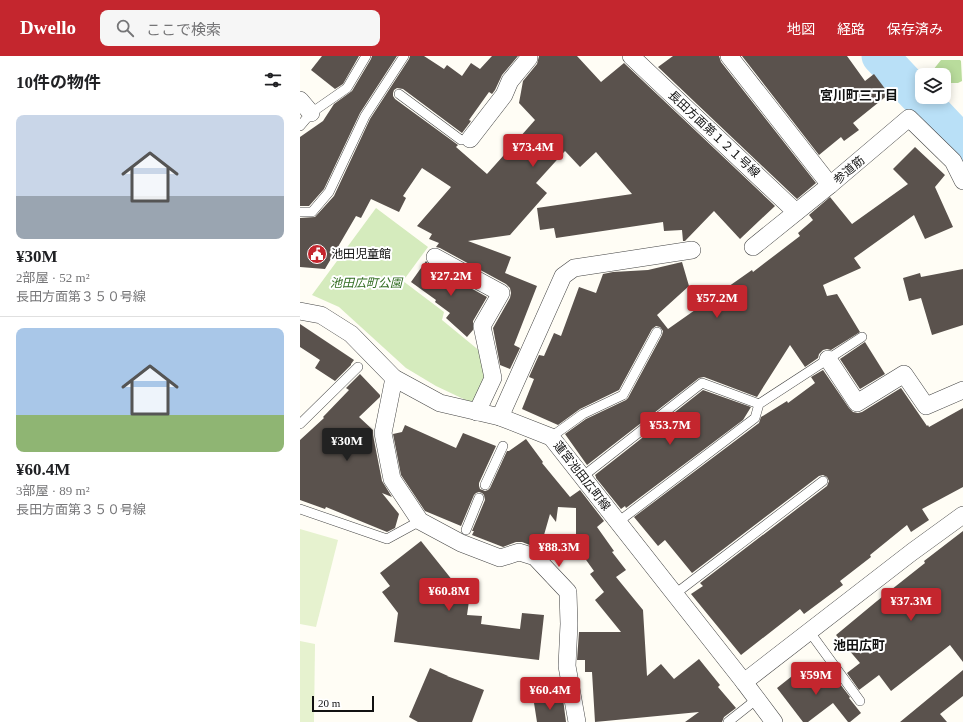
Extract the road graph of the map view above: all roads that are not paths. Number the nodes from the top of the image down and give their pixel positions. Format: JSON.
{"nodes":[{"id":1,"x":366,"y":56,"type":"edge"},
{"id":2,"x":404,"y":56,"type":"edge"},
{"id":3,"x":529,"y":56,"type":"edge"},
{"id":4,"x":631,"y":56,"type":"edge"},
{"id":5,"x":729,"y":56,"type":"edge"},
{"id":6,"x":399,"y":94,"type":"dead end"},
{"id":7,"x":300,"y":100,"type":"edge"},
{"id":8,"x":305,"y":120,"type":"edge"},
{"id":9,"x":470,"y":139,"type":"joint"},
{"id":10,"x":963,"y":181,"type":"edge"},
{"id":11,"x":830,"y":185,"type":"junction"},
{"id":12,"x":300,"y":212,"type":"edge"},
{"id":13,"x":796,"y":212,"type":"junction"},
{"id":14,"x":753,"y":247,"type":"dead end"},
{"id":15,"x":692,"y":250,"type":"dead end"},
{"id":16,"x":435,"y":257,"type":"dead end"},
{"id":17,"x":300,"y":311,"type":"edge"},
{"id":18,"x":657,"y":332,"type":"dead end"},
{"id":19,"x":862,"y":337,"type":"dead end"},
{"id":20,"x":828,"y":358,"type":"junction"},
{"id":21,"x":358,"y":367,"type":"dead end"},
{"id":22,"x":394,"y":378,"type":"junction"},
{"id":23,"x":493,"y":378,"type":"junction"},
{"id":24,"x":515,"y":384,"type":"junction"},
{"id":25,"x":963,"y":390,"type":"edge"},
{"id":26,"x":759,"y":404,"type":"junction"},
{"id":27,"x":477,"y":412,"type":"junction"},
{"id":28,"x":500,"y":417,"type":"junction"},
{"id":29,"x":300,"y":424,"type":"edge"},
{"id":30,"x":551,"y":437,"type":"junction"},
{"id":31,"x":503,"y":446,"type":"dead end"},
{"id":32,"x":582,"y":477,"type":"junction"},
{"id":33,"x":823,"y":481,"type":"dead end"},
{"id":34,"x":485,"y":485,"type":"dead end"},
{"id":35,"x":479,"y":498,"type":"dead end"},
{"id":36,"x":300,"y":509,"type":"edge"},
{"id":37,"x":963,"y":515,"type":"edge"},
{"id":38,"x":420,"y":521,"type":"junction"},
{"id":39,"x":618,"y":522,"type":"junction"},
{"id":40,"x":466,"y":530,"type":"dead end"},
{"id":41,"x":675,"y":594,"type":"junction"},
{"id":42,"x":809,"y":631,"type":"junction"},
{"id":43,"x":744,"y":682,"type":"junction"},
{"id":44,"x":757,"y":699,"type":"junction"},
{"id":45,"x":860,"y":701,"type":"dead end"},
{"id":46,"x":577,"y":722,"type":"edge"},
{"id":47,"x":728,"y":722,"type":"edge"},
{"id":48,"x":774,"y":722,"type":"edge"}],
"edges":[{"from":1,"to":8,"type":"lane"},
{"from":2,"to":12,"type":"lane"},
{"from":3,"to":9,"type":"street"},
{"from":4,"to":13,"type":"street","name":"長田方面第１２１号線"},
{"from":5,"to":11,"type":"street","name":"参道筋"},
{"from":6,"to":9,"type":"lane"},
{"from":7,"to":8,"type":"street"},
{"from":10,"to":11,"type":"street","name":"参道筋"},
{"from":11,"to":13,"type":"street"},
{"from":13,"to":14,"type":"street"},
{"from":15,"to":24,"type":"street"},
{"from":16,"to":23,"type":"street"},
{"from":17,"to":22,"type":"street","name":"蓮宮池田広町線"},
{"from":18,"to":30,"type":"lane"},
{"from":19,"to":20,"type":"lane"},
{"from":20,"to":25,"type":"street"},
{"from":20,"to":26,"type":"lane"},
{"from":21,"to":29,"type":"lane"},
{"from":22,"to":27,"type":"street","name":"蓮宮池田広町線"},
{"from":22,"to":38,"type":"street"},
{"from":23,"to":24,"type":"street"},
{"from":23,"to":27,"type":"street"},
{"from":24,"to":28,"type":"street"},
{"from":26,"to":32,"type":"lane"},
{"from":26,"to":39,"type":"lane"},
{"from":27,"to":28,"type":"street","name":"蓮宮池田広町線"},
{"from":28,"to":30,"type":"street","name":"蓮宮池田広町線"},
{"from":30,"to":32,"type":"street","name":"蓮宮池田広町線"},
{"from":31,"to":34,"type":"lane"},
{"from":32,"to":39,"type":"street","name":"蓮宮池田広町線"},
{"from":33,"to":41,"type":"lane"},
{"from":35,"to":40,"type":"lane"},
{"from":36,"to":38,"type":"lane"},
{"from":37,"to":42,"type":"street"},
{"from":38,"to":46,"type":"street"},
{"from":39,"to":41,"type":"street","name":"蓮宮池田広町線"},
{"from":41,"to":43,"type":"street","name":"蓮宮池田広町線"},
{"from":42,"to":43,"type":"street"},
{"from":42,"to":45,"type":"lane"},
{"from":43,"to":44,"type":"street","name":"蓮宮池田広町線"},
{"from":44,"to":47,"type":"lane"},
{"from":44,"to":48,"type":"street","name":"蓮宮池田広町線"}]}
